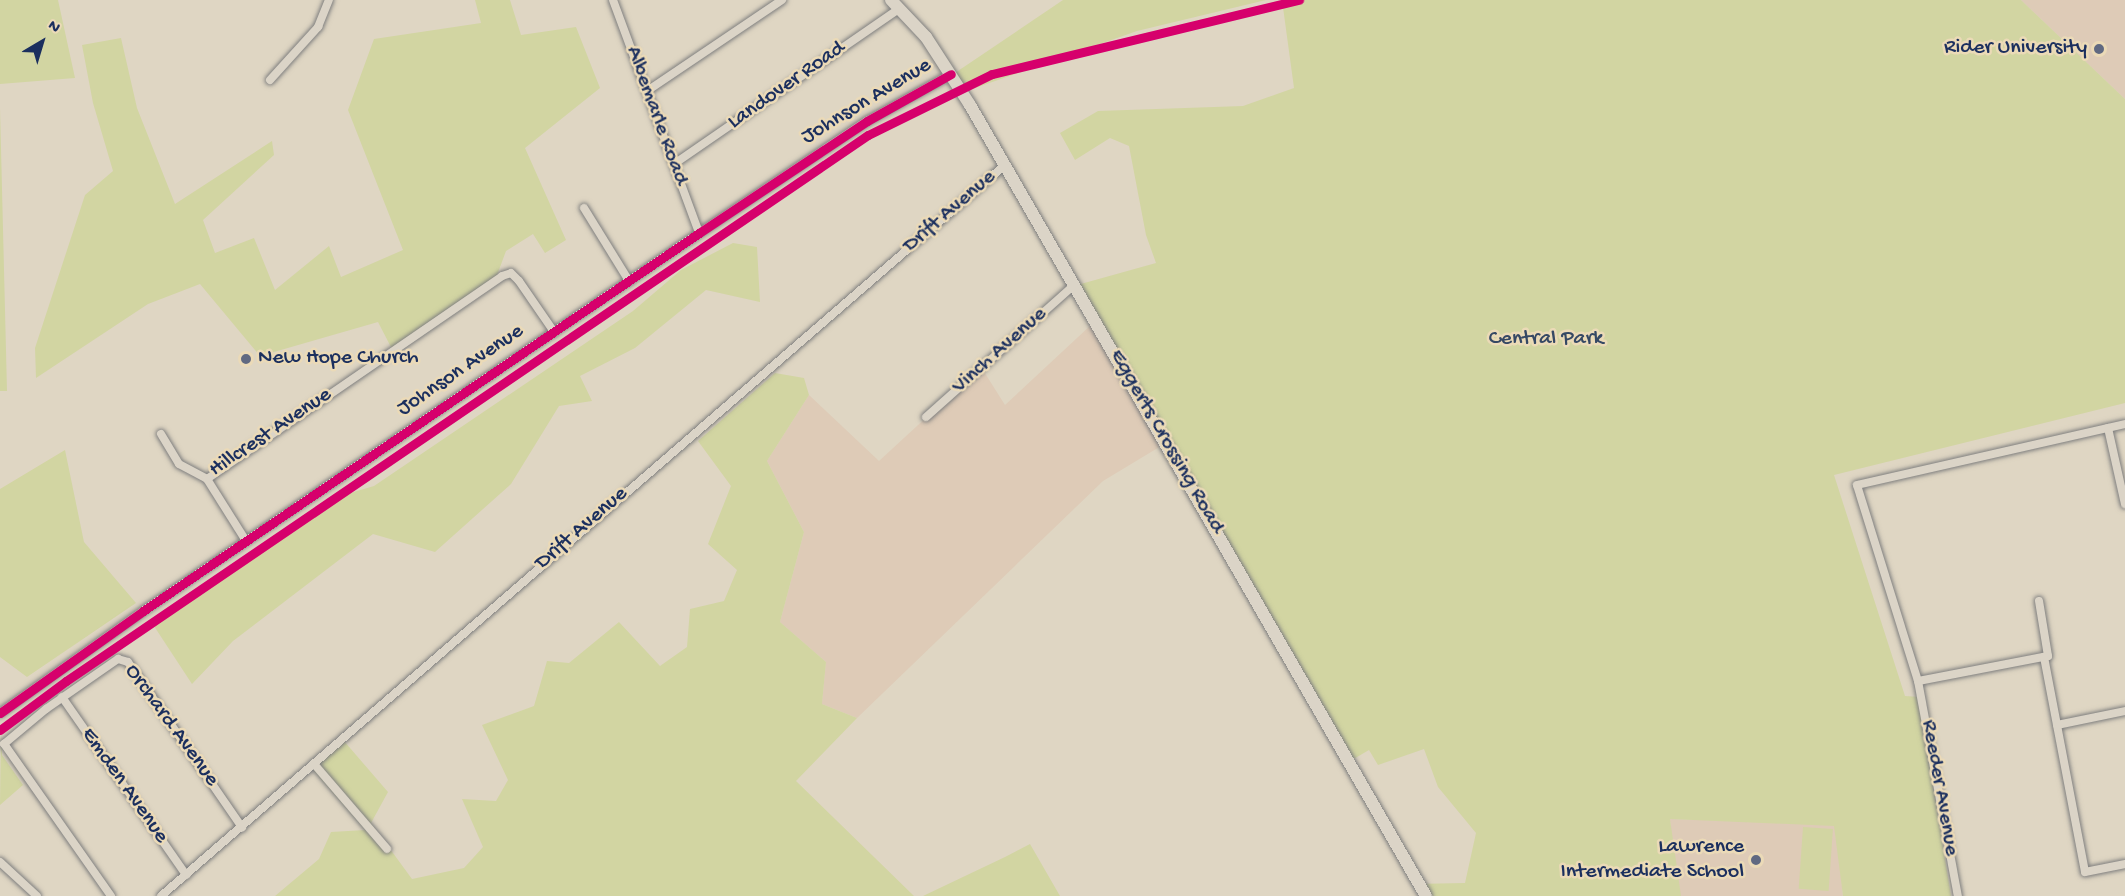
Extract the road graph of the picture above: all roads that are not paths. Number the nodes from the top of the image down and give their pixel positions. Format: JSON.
{"nodes":[{"id":1,"x":329,"y":0,"type":"edge"},
{"id":2,"x":613,"y":0,"type":"edge"},
{"id":3,"x":782,"y":0,"type":"edge"},
{"id":4,"x":896,"y":4,"type":"edge"},
{"id":5,"x":951,"y":74,"type":"junction"},
{"id":6,"x":270,"y":80,"type":"dead end"},
{"id":7,"x":647,"y":91,"type":"junction"},
{"id":8,"x":674,"y":164,"type":"junction"},
{"id":9,"x":1005,"y":165,"type":"junction"},
{"id":10,"x":584,"y":208,"type":"dead end"},
{"id":11,"x":699,"y":233,"type":"junction"},
{"id":12,"x":628,"y":281,"type":"junction"},
{"id":13,"x":1074,"y":285,"type":"junction"},
{"id":14,"x":554,"y":332,"type":"junction"},
{"id":15,"x":926,"y":417,"type":"dead end"},
{"id":16,"x":2125,"y":424,"type":"edge"},
{"id":17,"x":2108,"y":428,"type":"junction"},
{"id":18,"x":160,"y":434,"type":"dead end"},
{"id":19,"x":207,"y":479,"type":"junction"},
{"id":20,"x":2125,"y":504,"type":"edge"},
{"id":21,"x":246,"y":541,"type":"junction"},
{"id":22,"x":2039,"y":601,"type":"dead end"},
{"id":23,"x":2044,"y":657,"type":"junction"},
{"id":24,"x":1918,"y":681,"type":"junction"},
{"id":25,"x":62,"y":697,"type":"junction"},
{"id":26,"x":2125,"y":711,"type":"edge"},
{"id":27,"x":0,"y":713,"type":"edge"},
{"id":28,"x":2057,"y":725,"type":"junction"},
{"id":29,"x":314,"y":764,"type":"junction"},
{"id":30,"x":242,"y":827,"type":"junction"},
{"id":31,"x":387,"y":849,"type":"dead end"},
{"id":32,"x":0,"y":862,"type":"edge"},
{"id":33,"x":2125,"y":864,"type":"edge"},
{"id":34,"x":186,"y":875,"type":"junction"},
{"id":35,"x":37,"y":896,"type":"edge"},
{"id":36,"x":111,"y":896,"type":"edge"},
{"id":37,"x":161,"y":896,"type":"edge"},
{"id":38,"x":1426,"y":896,"type":"edge"},
{"id":39,"x":1958,"y":896,"type":"edge"}],
"edges":[{"from":1,"to":6,"type":"street"},
{"from":2,"to":7,"type":"street","name":"Albemarle Road"},
{"from":3,"to":7,"type":"street"},
{"from":4,"to":5,"type":"street","name":"Eggerts Crossing Road"},
{"from":4,"to":8,"type":"street","name":"Landover Road"},
{"from":5,"to":9,"type":"street","name":"Eggerts Crossing Road"},
{"from":5,"to":11,"type":"street","name":"Johnson Avenue"},
{"from":7,"to":8,"type":"street","name":"Albemarle Road"},
{"from":8,"to":11,"type":"street","name":"Albemarle Road"},
{"from":9,"to":13,"type":"street","name":"Eggerts Crossing Road"},
{"from":9,"to":29,"type":"street","name":"Drift Avenue"},
{"from":10,"to":12,"type":"street"},
{"from":11,"to":12,"type":"street","name":"Johnson Avenue"},
{"from":12,"to":14,"type":"street","name":"Johnson Avenue"},
{"from":13,"to":15,"type":"street","name":"Vinch Avenue"},
{"from":13,"to":38,"type":"street","name":"Eggerts Crossing Road"},
{"from":14,"to":19,"type":"street","name":"Hillcrest Avenue"},
{"from":14,"to":21,"type":"street","name":"Johnson Avenue"},
{"from":16,"to":17,"type":"street"},
{"from":17,"to":20,"type":"street"},
{"from":17,"to":24,"type":"street","name":"Reeder Avenue"},
{"from":18,"to":19,"type":"street","name":"Hillcrest Avenue"},
{"from":19,"to":21,"type":"street"},
{"from":21,"to":27,"type":"street","name":"Johnson Avenue"},
{"from":22,"to":23,"type":"street"},
{"from":23,"to":24,"type":"street"},
{"from":23,"to":28,"type":"street"},
{"from":24,"to":39,"type":"street","name":"Reeder Avenue"},
{"from":25,"to":30,"type":"street","name":"Orchard Avenue"},
{"from":25,"to":34,"type":"street","name":"Emden Avenue"},
{"from":25,"to":36,"type":"street","name":"Orchard Avenue"},
{"from":26,"to":28,"type":"street"},
{"from":28,"to":33,"type":"street"},
{"from":29,"to":30,"type":"street","name":"Drift Avenue"},
{"from":29,"to":31,"type":"street"},
{"from":30,"to":34,"type":"street","name":"Drift Avenue"},
{"from":32,"to":35,"type":"street"},
{"from":34,"to":37,"type":"street","name":"Drift Avenue"}]}
